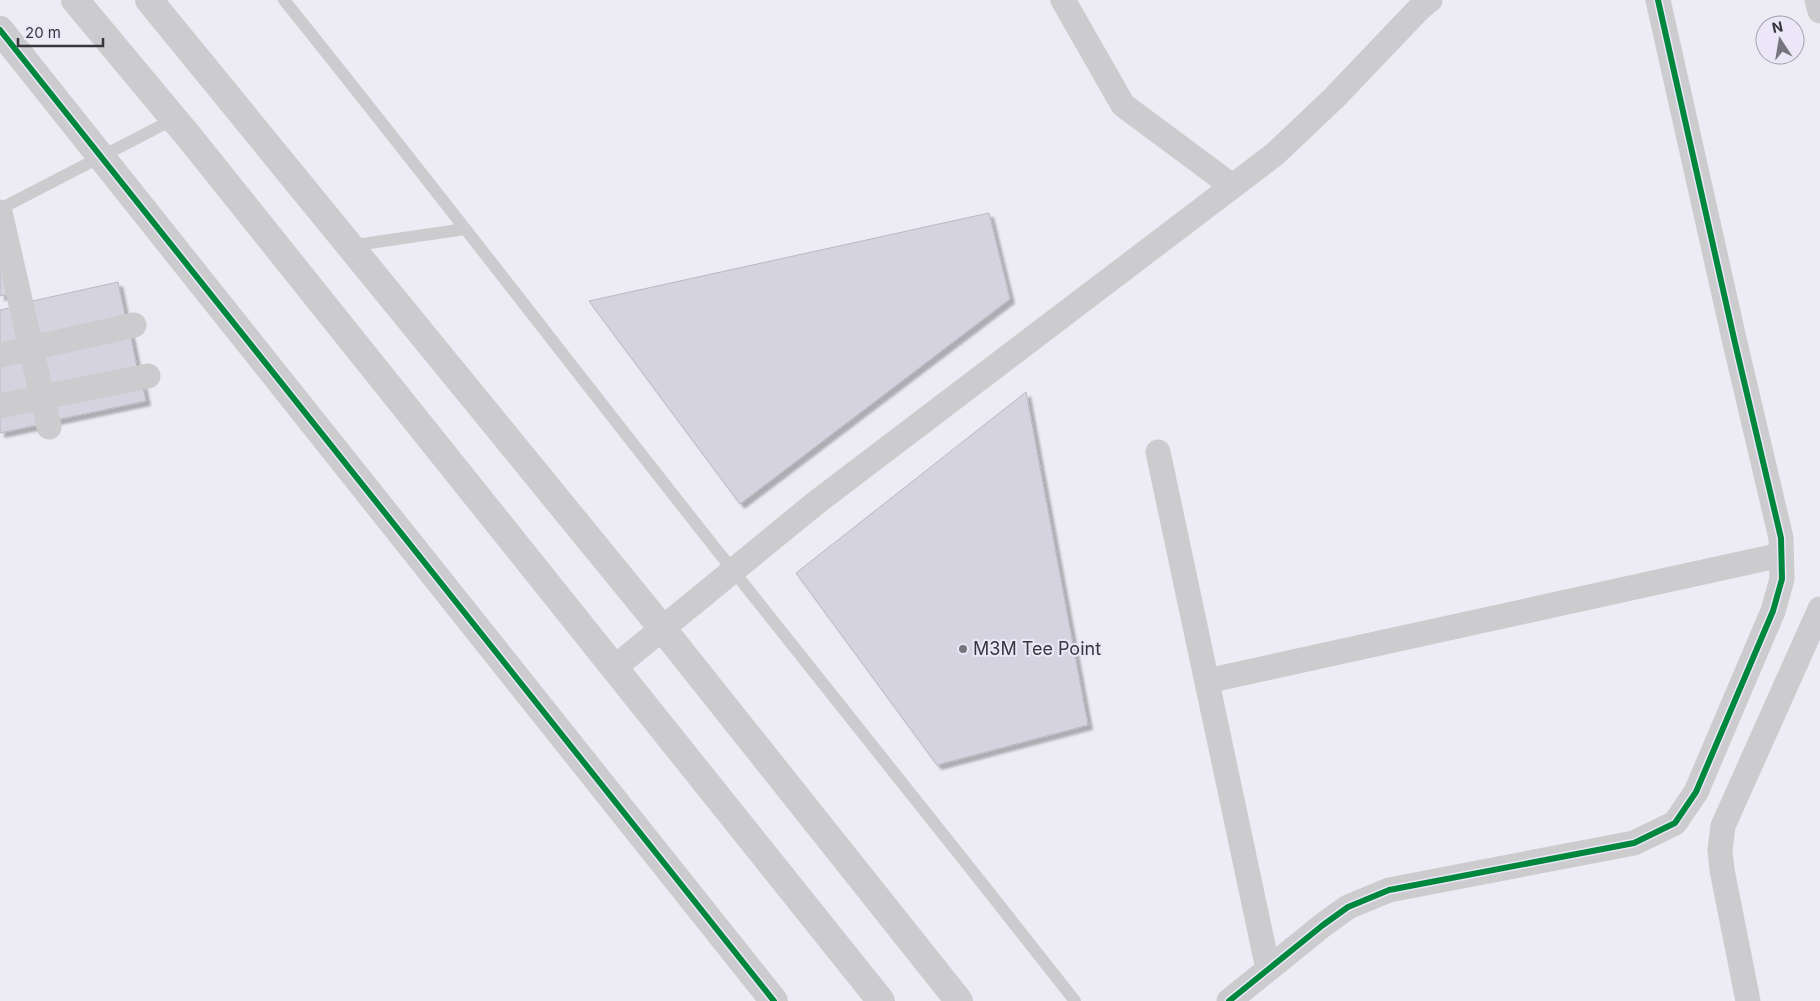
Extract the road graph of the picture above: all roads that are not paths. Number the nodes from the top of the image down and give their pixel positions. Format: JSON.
{"nodes":[{"id":1,"x":75,"y":0,"type":"edge"},
{"id":2,"x":149,"y":0,"type":"edge"},
{"id":3,"x":284,"y":0,"type":"edge"},
{"id":4,"x":1063,"y":0,"type":"edge"},
{"id":5,"x":1430,"y":0,"type":"edge"},
{"id":6,"x":1658,"y":0,"type":"edge"},
{"id":7,"x":1817,"y":0,"type":"edge"},
{"id":8,"x":1820,"y":11,"type":"edge"},
{"id":9,"x":0,"y":30,"type":"edge"},
{"id":10,"x":174,"y":120,"type":"junction"},
{"id":11,"x":100,"y":156,"type":"junction"},
{"id":12,"x":1232,"y":186,"type":"junction"},
{"id":13,"x":0,"y":210,"type":"edge"},
{"id":14,"x":465,"y":229,"type":"junction"},
{"id":15,"x":349,"y":246,"type":"junction"},
{"id":16,"x":10,"y":300,"type":"edge"},
{"id":17,"x":134,"y":325,"type":"dead end"},
{"id":18,"x":31,"y":348,"type":"junction"},
{"id":19,"x":0,"y":354,"type":"edge"},
{"id":20,"x":148,"y":376,"type":"dead end"},
{"id":21,"x":42,"y":398,"type":"junction"},
{"id":22,"x":0,"y":406,"type":"edge"},
{"id":23,"x":49,"y":427,"type":"dead end"},
{"id":24,"x":1158,"y":452,"type":"dead end"},
{"id":25,"x":1781,"y":555,"type":"junction"},
{"id":26,"x":733,"y":570,"type":"junction"},
{"id":27,"x":1820,"y":609,"type":"edge"},
{"id":28,"x":662,"y":628,"type":"junction"},
{"id":29,"x":614,"y":668,"type":"junction"},
{"id":30,"x":1207,"y":681,"type":"junction"},
{"id":31,"x":1268,"y":970,"type":"junction"},
{"id":32,"x":774,"y":1001,"type":"edge"},
{"id":33,"x":880,"y":1001,"type":"edge"},
{"id":34,"x":959,"y":1001,"type":"edge"},
{"id":35,"x":1075,"y":1001,"type":"edge"},
{"id":36,"x":1230,"y":1001,"type":"edge"},
{"id":37,"x":1748,"y":1001,"type":"edge"}],
"edges":[{"from":1,"to":10,"type":"main road"},
{"from":2,"to":15,"type":"main road"},
{"from":3,"to":14,"type":"lane"},
{"from":4,"to":12,"type":"street"},
{"from":5,"to":12,"type":"street"},
{"from":6,"to":25,"type":"street"},
{"from":7,"to":8,"type":"street"},
{"from":9,"to":11,"type":"main road"},
{"from":10,"to":11,"type":"lane"},
{"from":10,"to":29,"type":"main road"},
{"from":11,"to":13,"type":"lane"},
{"from":11,"to":32,"type":"main road"},
{"from":12,"to":26,"type":"street"},
{"from":13,"to":16,"type":"street"},
{"from":14,"to":15,"type":"lane"},
{"from":14,"to":26,"type":"lane"},
{"from":15,"to":28,"type":"main road"},
{"from":16,"to":18,"type":"street"},
{"from":17,"to":18,"type":"street"},
{"from":18,"to":19,"type":"street"},
{"from":18,"to":21,"type":"street"},
{"from":20,"to":21,"type":"street"},
{"from":21,"to":22,"type":"street"},
{"from":21,"to":23,"type":"street"},
{"from":24,"to":30,"type":"street"},
{"from":25,"to":30,"type":"street"},
{"from":25,"to":31,"type":"street"},
{"from":26,"to":28,"type":"street"},
{"from":26,"to":35,"type":"lane"},
{"from":27,"to":37,"type":"street"},
{"from":28,"to":29,"type":"street"},
{"from":28,"to":34,"type":"main road"},
{"from":29,"to":33,"type":"main road"},
{"from":30,"to":31,"type":"street"},
{"from":31,"to":36,"type":"street"}]}
